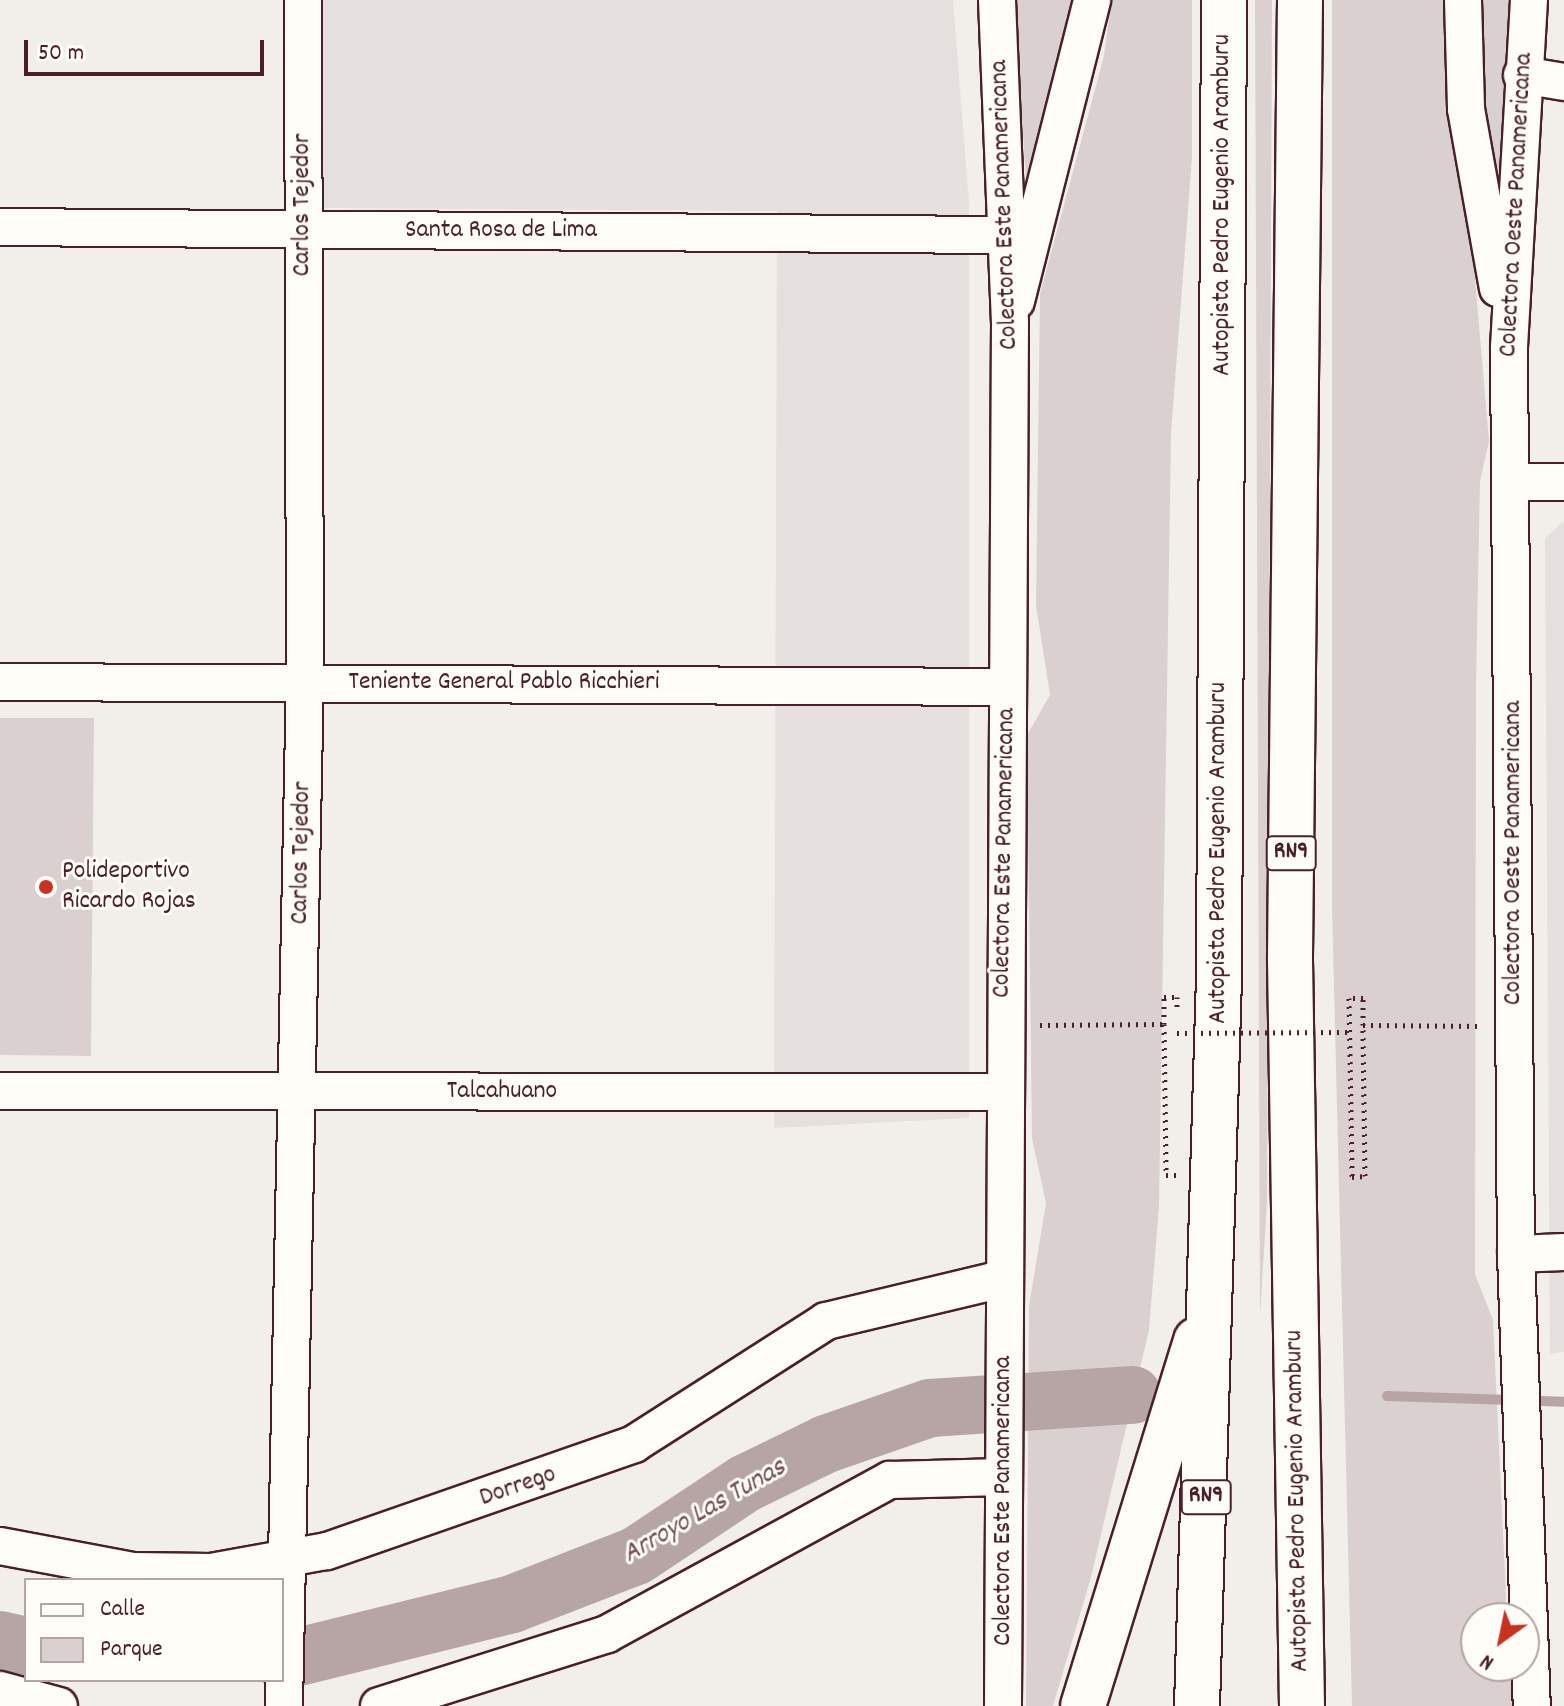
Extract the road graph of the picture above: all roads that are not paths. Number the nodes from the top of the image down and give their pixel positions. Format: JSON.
{"nodes":[{"id":1,"x":303,"y":0,"type":"edge"},
{"id":2,"x":997,"y":0,"type":"edge"},
{"id":3,"x":1092,"y":0,"type":"edge"},
{"id":4,"x":1224,"y":0,"type":"edge"},
{"id":5,"x":1300,"y":0,"type":"edge"},
{"id":6,"x":1463,"y":0,"type":"edge"},
{"id":7,"x":1529,"y":0,"type":"edge"},
{"id":8,"x":1522,"y":75,"type":"junction"},
{"id":9,"x":1564,"y":82,"type":"edge"},
{"id":10,"x":0,"y":227,"type":"edge"},
{"id":11,"x":302,"y":229,"type":"junction"},
{"id":12,"x":1002,"y":235,"type":"junction"},
{"id":13,"x":1010,"y":322,"type":"junction"},
{"id":14,"x":1509,"y":348,"type":"junction"},
{"id":15,"x":1512,"y":482,"type":"junction"},
{"id":16,"x":1564,"y":482,"type":"edge"},
{"id":17,"x":0,"y":682,"type":"edge"},
{"id":18,"x":305,"y":682,"type":"junction"},
{"id":19,"x":1008,"y":687,"type":"junction"},
{"id":20,"x":0,"y":1091,"type":"edge"},
{"id":21,"x":1003,"y":1092,"type":"junction"},
{"id":22,"x":297,"y":1093,"type":"junction"},
{"id":23,"x":1564,"y":1252,"type":"edge"},
{"id":24,"x":1516,"y":1254,"type":"junction"},
{"id":25,"x":1002,"y":1279,"type":"junction"},
{"id":26,"x":1212,"y":1288,"type":"junction"},
{"id":27,"x":1003,"y":1477,"type":"junction"},
{"id":28,"x":0,"y":1546,"type":"edge"},
{"id":29,"x":286,"y":1559,"type":"junction"},
{"id":30,"x":284,"y":1585,"type":"edge"},
{"id":31,"x":284,"y":1682,"type":"edge"},
{"id":32,"x":0,"y":1690,"type":"edge"},
{"id":33,"x":284,"y":1704,"type":"edge"},
{"id":34,"x":59,"y":1706,"type":"edge"},
{"id":35,"x":379,"y":1706,"type":"edge"},
{"id":36,"x":1003,"y":1706,"type":"edge"},
{"id":37,"x":1083,"y":1706,"type":"edge"},
{"id":38,"x":1197,"y":1706,"type":"edge"},
{"id":39,"x":1302,"y":1706,"type":"edge"},
{"id":40,"x":1532,"y":1706,"type":"edge"}],
"edges":[{"from":1,"to":11,"type":"street","name":"Carlos Tejedor"},
{"from":2,"to":12,"type":"street","name":"Colectora Este Panamericana"},
{"from":3,"to":13,"type":"street"},
{"from":4,"to":26,"type":"highway","name":"Autopista Pedro Eugenio Aramburu","number":"RN9"},
{"from":5,"to":39,"type":"highway","name":"Autopista Pedro Eugenio Aramburu","number":"RN9"},
{"from":6,"to":14,"type":"street"},
{"from":7,"to":8,"type":"street","name":"Colectora Oeste Panamericana"},
{"from":8,"to":9,"type":"street"},
{"from":8,"to":14,"type":"street","name":"Colectora Oeste Panamericana"},
{"from":10,"to":11,"type":"street","name":"Santa Rosa de Lima"},
{"from":11,"to":12,"type":"street","name":"Santa Rosa de Lima"},
{"from":11,"to":18,"type":"street","name":"Carlos Tejedor"},
{"from":12,"to":13,"type":"street","name":"Colectora Este Panamericana"},
{"from":13,"to":19,"type":"street","name":"Colectora Este Panamericana"},
{"from":14,"to":15,"type":"street","name":"Colectora Oeste Panamericana"},
{"from":15,"to":16,"type":"street"},
{"from":15,"to":24,"type":"street","name":"Colectora Oeste Panamericana"},
{"from":17,"to":18,"type":"street","name":"Teniente General Pablo Ricchieri"},
{"from":18,"to":19,"type":"street","name":"Teniente General Pablo Ricchieri"},
{"from":18,"to":22,"type":"street","name":"Carlos Tejedor"},
{"from":19,"to":21,"type":"street","name":"Colectora Este Panamericana"},
{"from":20,"to":22,"type":"street","name":"Talcahuano"},
{"from":21,"to":22,"type":"street","name":"Talcahuano"},
{"from":21,"to":25,"type":"street","name":"Colectora Este Panamericana"},
{"from":22,"to":29,"type":"street","name":"Carlos Tejedor"},
{"from":23,"to":24,"type":"street"},
{"from":24,"to":40,"type":"street","name":"Colectora Oeste Panamericana"},
{"from":25,"to":27,"type":"street","name":"Colectora Este Panamericana"},
{"from":25,"to":29,"type":"street","name":"Dorrego"},
{"from":26,"to":37,"type":"highway"},
{"from":26,"to":38,"type":"highway","name":"Autopista Pedro Eugenio Aramburu","number":"RN9"},
{"from":27,"to":35,"type":"street"},
{"from":27,"to":36,"type":"street","name":"Colectora Este Panamericana"},
{"from":28,"to":29,"type":"street","name":"Dorrego"},
{"from":29,"to":30,"type":"street","name":"Carlos Tejedor"},
{"from":31,"to":33,"type":"street","name":"Carlos Tejedor"},
{"from":32,"to":34,"type":"street"}]}
